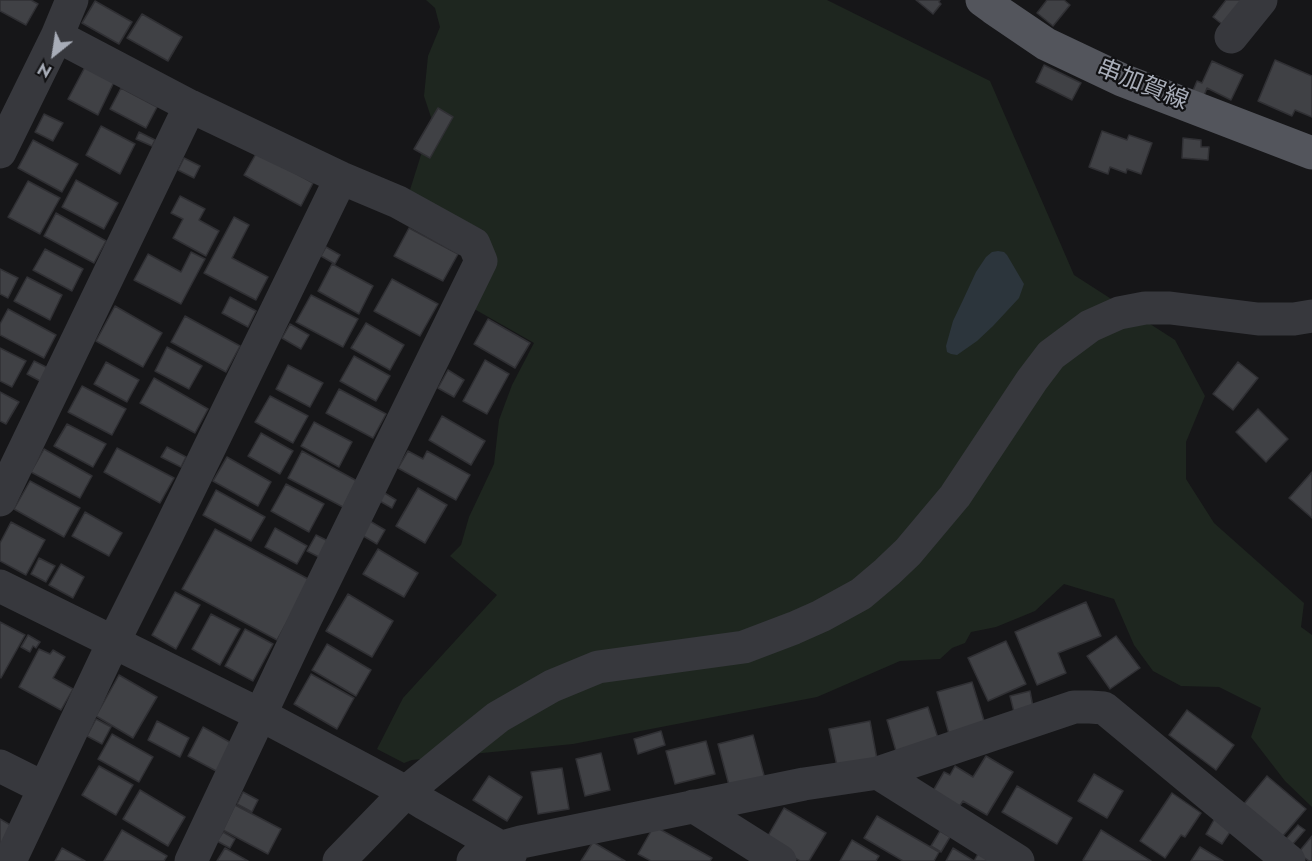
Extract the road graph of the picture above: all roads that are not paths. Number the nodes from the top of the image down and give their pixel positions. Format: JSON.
{"nodes":[{"id":1,"x":72,"y":0,"type":"edge"},
{"id":2,"x":982,"y":0,"type":"edge"},
{"id":3,"x":1260,"y":0,"type":"edge"},
{"id":4,"x":57,"y":36,"type":"junction"},
{"id":5,"x":1231,"y":37,"type":"dead end"},
{"id":6,"x":190,"y":106,"type":"junction"},
{"id":7,"x":0,"y":152,"type":"edge"},
{"id":8,"x":1312,"y":153,"type":"edge"},
{"id":9,"x":341,"y":178,"type":"junction"},
{"id":10,"x":1312,"y":316,"type":"edge"},
{"id":11,"x":0,"y":500,"type":"edge"},
{"id":12,"x":0,"y":586,"type":"edge"},
{"id":13,"x":113,"y":643,"type":"junction"},
{"id":14,"x":261,"y":715,"type":"junction"},
{"id":15,"x":0,"y":766,"type":"edge"},
{"id":16,"x":878,"y":773,"type":"junction"},
{"id":17,"x":44,"y":788,"type":"junction"},
{"id":18,"x":406,"y":792,"type":"junction"},
{"id":19,"x":693,"y":806,"type":"junction"},
{"id":20,"x":499,"y":856,"type":"edge"},
{"id":21,"x":10,"y":861,"type":"edge"},
{"id":22,"x":191,"y":861,"type":"edge"},
{"id":23,"x":339,"y":861,"type":"edge"},
{"id":24,"x":780,"y":861,"type":"edge"},
{"id":25,"x":1018,"y":861,"type":"edge"},
{"id":26,"x":1289,"y":861,"type":"edge"}],
"edges":[{"from":1,"to":4,"type":"street"},
{"from":2,"to":8,"type":"main road","name":"串加賀線"},
{"from":3,"to":5,"type":"street"},
{"from":4,"to":6,"type":"street"},
{"from":4,"to":7,"type":"street"},
{"from":6,"to":9,"type":"street"},
{"from":6,"to":11,"type":"street"},
{"from":9,"to":13,"type":"street"},
{"from":9,"to":14,"type":"street"},
{"from":10,"to":18,"type":"street"},
{"from":12,"to":13,"type":"street"},
{"from":13,"to":14,"type":"street"},
{"from":13,"to":17,"type":"street"},
{"from":14,"to":18,"type":"street"},
{"from":14,"to":22,"type":"street"},
{"from":15,"to":17,"type":"street"},
{"from":16,"to":19,"type":"street"},
{"from":16,"to":25,"type":"street"},
{"from":16,"to":26,"type":"street"},
{"from":17,"to":21,"type":"street"},
{"from":18,"to":20,"type":"street"},
{"from":18,"to":23,"type":"street"},
{"from":19,"to":20,"type":"street"},
{"from":19,"to":24,"type":"street"}]}
